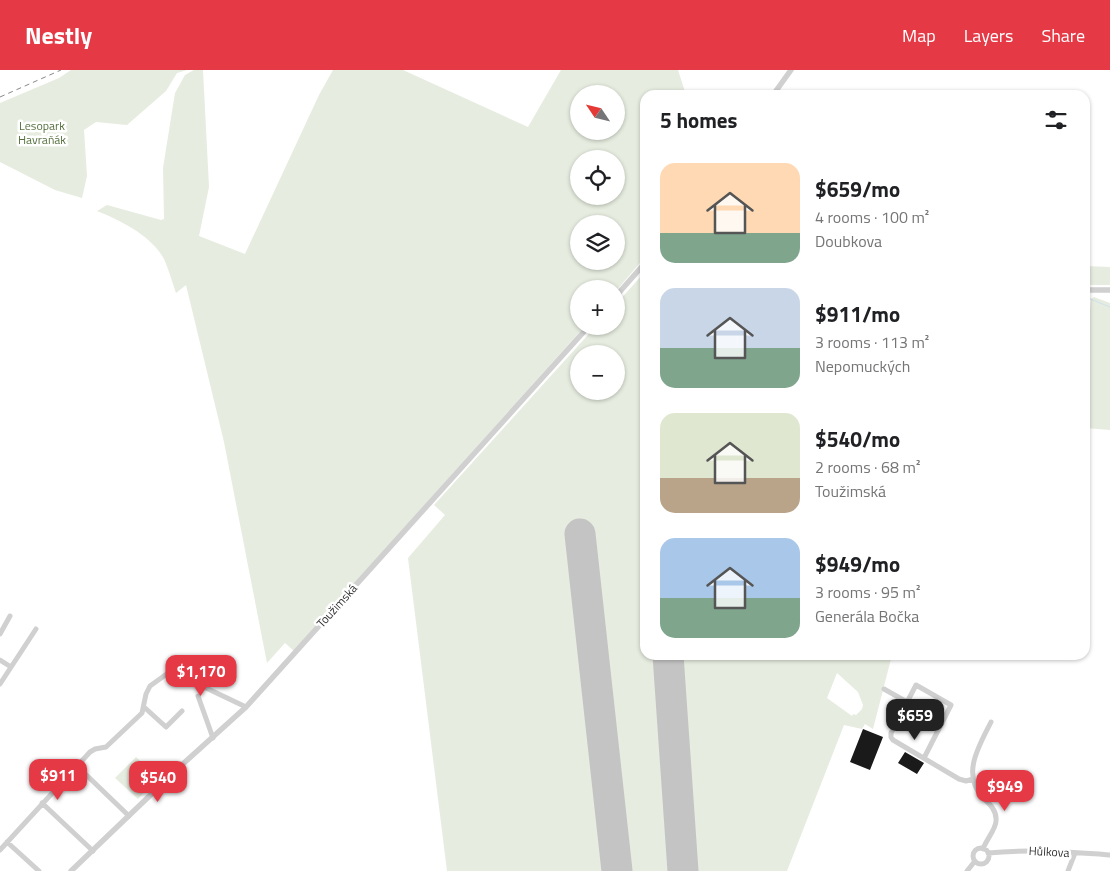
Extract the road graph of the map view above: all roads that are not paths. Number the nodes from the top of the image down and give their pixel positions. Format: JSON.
{"nodes":[{"id":1,"x":791,"y":70,"type":"edge"},
{"id":2,"x":777,"y":90,"type":"edge"},
{"id":3,"x":640,"y":269,"type":"edge"},
{"id":4,"x":625,"y":286,"type":"edge"},
{"id":5,"x":1090,"y":290,"type":"edge"},
{"id":6,"x":1110,"y":290,"type":"edge"},
{"id":7,"x":581,"y":335,"type":"edge"},
{"id":8,"x":10,"y":616,"type":"dead end"},
{"id":9,"x":36,"y":629,"type":"dead end"},
{"id":10,"x":0,"y":634,"type":"edge"},
{"id":11,"x":0,"y":660,"type":"edge"},
{"id":12,"x":11,"y":667,"type":"junction"},
{"id":13,"x":0,"y":684,"type":"edge"},
{"id":14,"x":884,"y":689,"type":"dead end"},
{"id":15,"x":198,"y":696,"type":"dead end"},
{"id":16,"x":907,"y":702,"type":"junction"},
{"id":17,"x":144,"y":707,"type":"junction"},
{"id":18,"x":246,"y":707,"type":"junction"},
{"id":19,"x":182,"y":711,"type":"dead end"},
{"id":20,"x":991,"y":722,"type":"dead end"},
{"id":21,"x":214,"y":738,"type":"junction"},
{"id":22,"x":924,"y":758,"type":"junction"},
{"id":23,"x":77,"y":766,"type":"junction"},
{"id":24,"x":974,"y":779,"type":"junction"},
{"id":25,"x":42,"y":803,"type":"junction"},
{"id":26,"x":129,"y":816,"type":"junction"},
{"id":27,"x":7,"y":842,"type":"junction"},
{"id":28,"x":983,"y":848,"type":"junction"},
{"id":29,"x":0,"y":850,"type":"edge"},
{"id":30,"x":93,"y":851,"type":"junction"},
{"id":31,"x":988,"y":853,"type":"junction"},
{"id":32,"x":1076,"y":853,"type":"junction"},
{"id":33,"x":1110,"y":855,"type":"edge"},
{"id":34,"x":975,"y":861,"type":"junction"},
{"id":35,"x":39,"y":871,"type":"edge"},
{"id":36,"x":71,"y":871,"type":"edge"},
{"id":37,"x":967,"y":871,"type":"edge"},
{"id":38,"x":1068,"y":871,"type":"edge"}],
"edges":[{"from":1,"to":2,"type":"street"},
{"from":3,"to":4,"type":"street"},
{"from":5,"to":6,"type":"street"},
{"from":7,"to":18,"type":"street","name":"Toužimská"},
{"from":8,"to":10,"type":"street"},
{"from":9,"to":12,"type":"street"},
{"from":11,"to":12,"type":"street"},
{"from":12,"to":13,"type":"street"},
{"from":14,"to":16,"type":"street"},
{"from":15,"to":21,"type":"street"},
{"from":16,"to":22,"type":"street"},
{"from":16,"to":22,"type":"street"},
{"from":17,"to":18,"type":"street"},
{"from":17,"to":19,"type":"street"},
{"from":17,"to":23,"type":"street"},
{"from":18,"to":21,"type":"street","name":"Toužimská"},
{"from":20,"to":24,"type":"street"},
{"from":21,"to":26,"type":"street","name":"Toužimská"},
{"from":22,"to":24,"type":"street"},
{"from":23,"to":25,"type":"street"},
{"from":23,"to":26,"type":"street"},
{"from":24,"to":28,"type":"street"},
{"from":25,"to":27,"type":"street"},
{"from":25,"to":30,"type":"street"},
{"from":26,"to":30,"type":"street","name":"Toužimská"},
{"from":27,"to":29,"type":"street"},
{"from":27,"to":35,"type":"street"},
{"from":28,"to":31,"type":"street"},
{"from":28,"to":34,"type":"street","name":"Hůlkova"},
{"from":30,"to":36,"type":"street","name":"Toužimská"},
{"from":31,"to":32,"type":"street","name":"Hůlkova"},
{"from":31,"to":34,"type":"street","name":"Hůlkova"},
{"from":32,"to":33,"type":"street","name":"Hůlkova"},
{"from":32,"to":38,"type":"street"},
{"from":34,"to":37,"type":"street","name":"Hůlkova"}]}
